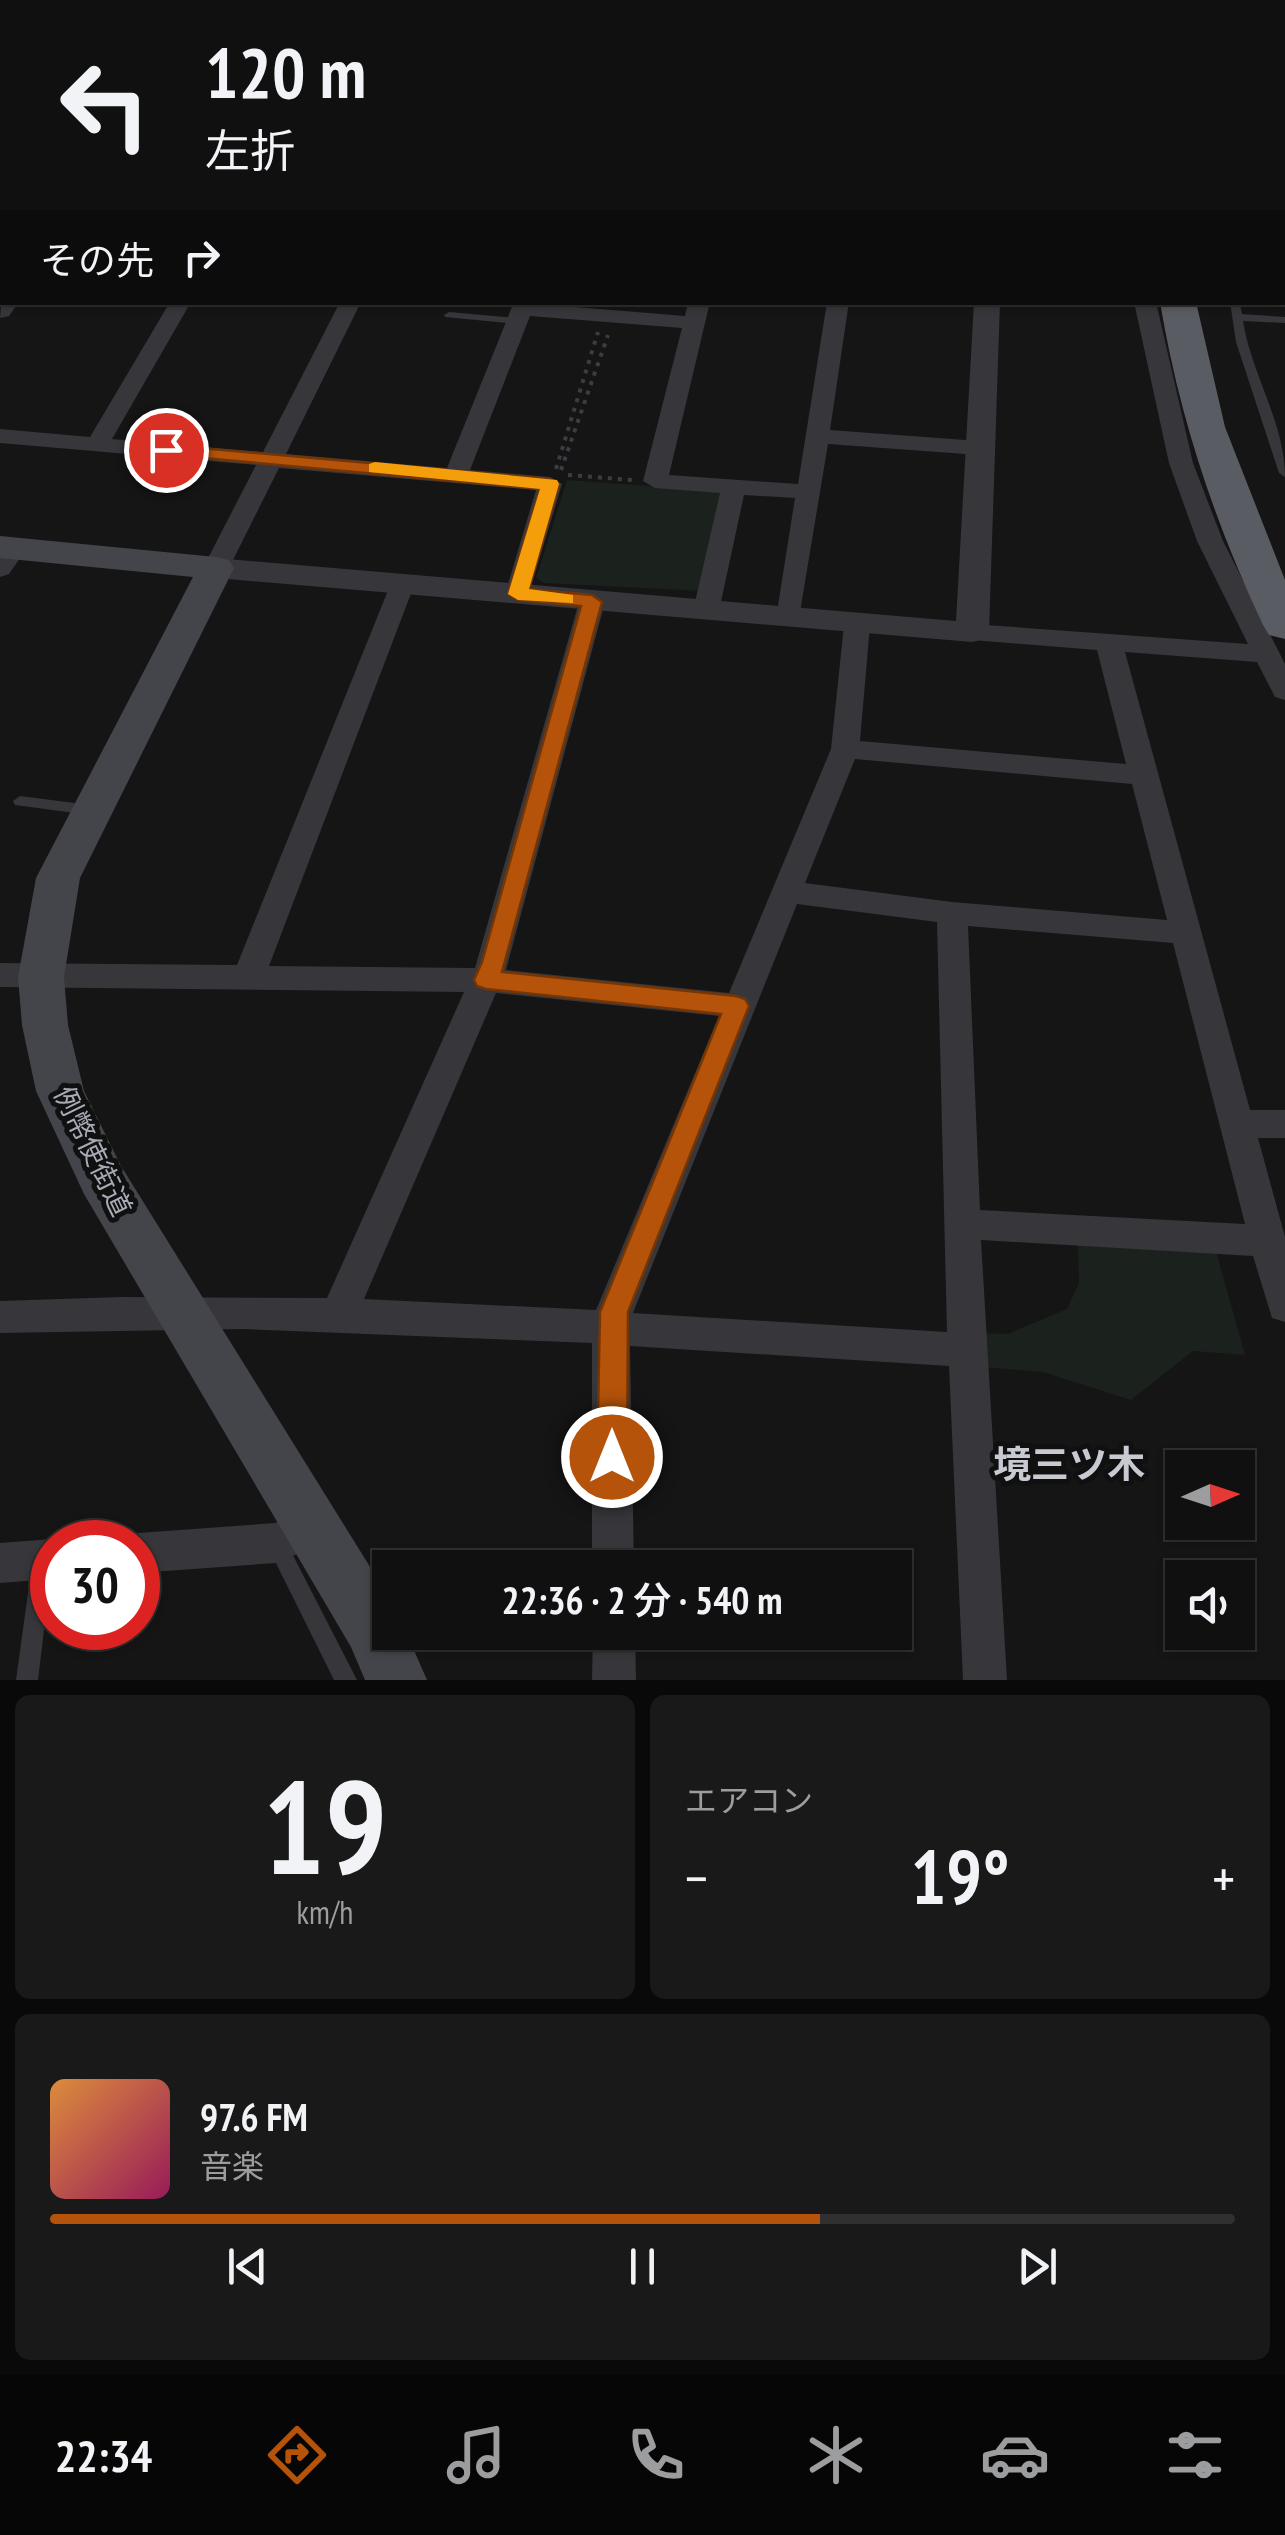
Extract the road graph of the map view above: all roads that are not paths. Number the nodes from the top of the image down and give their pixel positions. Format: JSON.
{"nodes":[{"id":1,"x":179,"y":305,"type":"edge"},
{"id":2,"x":349,"y":305,"type":"edge"},
{"id":3,"x":838,"y":305,"type":"edge"},
{"id":4,"x":988,"y":305,"type":"edge"},
{"id":5,"x":1146,"y":305,"type":"edge"},
{"id":6,"x":1178,"y":305,"type":"edge"},
{"id":7,"x":1219,"y":310,"type":"edge"},
{"id":8,"x":522,"y":311,"type":"edge"},
{"id":9,"x":696,"y":313,"type":"edge"},
{"id":10,"x":449,"y":315,"type":"dead end"},
{"id":11,"x":1285,"y":320,"type":"edge"},
{"id":12,"x":0,"y":436,"type":"edge"},
{"id":13,"x":820,"y":436,"type":"junction"},
{"id":14,"x":97,"y":444,"type":"junction"},
{"id":15,"x":979,"y":448,"type":"junction"},
{"id":16,"x":271,"y":458,"type":"junction"},
{"id":17,"x":1285,"y":474,"type":"edge"},
{"id":18,"x":456,"y":475,"type":"junction"},
{"id":19,"x":1188,"y":482,"type":"junction"},
{"id":20,"x":732,"y":487,"type":"junction"},
{"id":21,"x":810,"y":492,"type":"junction"},
{"id":22,"x":1238,"y":520,"type":"junction"},
{"id":23,"x":4,"y":554,"type":"edge"},
{"id":24,"x":1285,"y":565,"type":"edge"},
{"id":25,"x":216,"y":568,"type":"junction"},
{"id":26,"x":402,"y":584,"type":"junction"},
{"id":27,"x":518,"y":594,"type":"junction"},
{"id":28,"x":592,"y":602,"type":"junction"},
{"id":29,"x":706,"y":611,"type":"junction"},
{"id":30,"x":789,"y":618,"type":"junction"},
{"id":31,"x":857,"y":626,"type":"junction"},
{"id":32,"x":972,"y":632,"type":"junction"},
{"id":33,"x":1275,"y":640,"type":"edge"},
{"id":34,"x":1109,"y":644,"type":"junction"},
{"id":35,"x":1285,"y":690,"type":"edge"},
{"id":36,"x":845,"y":749,"type":"junction"},
{"id":37,"x":1143,"y":775,"type":"junction"},
{"id":38,"x":20,"y":801,"type":"dead end"},
{"id":39,"x":90,"y":810,"type":"junction"},
{"id":40,"x":787,"y":892,"type":"junction"},
{"id":41,"x":952,"y":913,"type":"junction"},
{"id":42,"x":1186,"y":933,"type":"junction"},
{"id":43,"x":20,"y":976,"type":"edge"},
{"id":44,"x":251,"y":977,"type":"junction"},
{"id":45,"x":486,"y":980,"type":"junction"},
{"id":46,"x":736,"y":1006,"type":"junction"},
{"id":47,"x":1236,"y":1124,"type":"junction"},
{"id":48,"x":1285,"y":1124,"type":"edge"},
{"id":49,"x":962,"y":1224,"type":"junction"},
{"id":50,"x":1267,"y":1241,"type":"junction"},
{"id":51,"x":1285,"y":1306,"type":"edge"},
{"id":52,"x":182,"y":1312,"type":"junction"},
{"id":53,"x":339,"y":1314,"type":"junction"},
{"id":54,"x":0,"y":1317,"type":"edge"},
{"id":55,"x":612,"y":1330,"type":"junction"},
{"id":56,"x":967,"y":1350,"type":"junction"},
{"id":57,"x":295,"y":1535,"type":"junction"},
{"id":58,"x":613,"y":1550,"type":"edge"},
{"id":59,"x":160,"y":1551,"type":"edge"},
{"id":60,"x":30,"y":1561,"type":"edge"},
{"id":61,"x":0,"y":1563,"type":"edge"},
{"id":62,"x":32,"y":1650,"type":"edge"},
{"id":63,"x":614,"y":1650,"type":"edge"},
{"id":64,"x":27,"y":1680,"type":"edge"},
{"id":65,"x":346,"y":1680,"type":"edge"},
{"id":66,"x":396,"y":1680,"type":"edge"},
{"id":67,"x":614,"y":1680,"type":"edge"},
{"id":68,"x":985,"y":1680,"type":"edge"}],
"edges":[{"from":1,"to":14,"type":"street"},
{"from":2,"to":16,"type":"street"},
{"from":3,"to":13,"type":"street"},
{"from":4,"to":15,"type":"street"},
{"from":5,"to":19,"type":"street"},
{"from":6,"to":22,"type":"highway"},
{"from":7,"to":11,"type":"lane"},
{"from":7,"to":17,"type":"lane"},
{"from":7,"to":24,"type":"highway"},
{"from":8,"to":9,"type":"street"},
{"from":8,"to":10,"type":"lane"},
{"from":8,"to":18,"type":"street"},
{"from":9,"to":20,"type":"street"},
{"from":12,"to":14,"type":"street"},
{"from":13,"to":15,"type":"street"},
{"from":13,"to":21,"type":"street"},
{"from":14,"to":16,"type":"street"},
{"from":15,"to":32,"type":"street"},
{"from":16,"to":18,"type":"street"},
{"from":16,"to":25,"type":"street"},
{"from":18,"to":27,"type":"street"},
{"from":19,"to":22,"type":"street"},
{"from":19,"to":33,"type":"street"},
{"from":20,"to":21,"type":"street"},
{"from":20,"to":29,"type":"street"},
{"from":21,"to":30,"type":"street"},
{"from":22,"to":33,"type":"highway"},
{"from":23,"to":25,"type":"main road"},
{"from":25,"to":26,"type":"street"},
{"from":25,"to":39,"type":"main road","name":"例幣使街道"},
{"from":26,"to":27,"type":"street"},
{"from":26,"to":44,"type":"street"},
{"from":27,"to":28,"type":"street"},
{"from":28,"to":29,"type":"street"},
{"from":28,"to":45,"type":"street"},
{"from":29,"to":30,"type":"street"},
{"from":30,"to":31,"type":"street"},
{"from":31,"to":32,"type":"street"},
{"from":31,"to":36,"type":"street"},
{"from":32,"to":34,"type":"street"},
{"from":33,"to":34,"type":"street"},
{"from":33,"to":35,"type":"street"},
{"from":34,"to":37,"type":"street"},
{"from":36,"to":37,"type":"street"},
{"from":36,"to":40,"type":"street"},
{"from":37,"to":42,"type":"street"},
{"from":38,"to":39,"type":"lane"},
{"from":39,"to":43,"type":"main road","name":"例幣使街道"},
{"from":40,"to":41,"type":"street"},
{"from":40,"to":46,"type":"street"},
{"from":41,"to":42,"type":"street"},
{"from":41,"to":49,"type":"street"},
{"from":42,"to":47,"type":"street"},
{"from":43,"to":44,"type":"street"},
{"from":43,"to":52,"type":"main road","name":"例幣使街道"},
{"from":44,"to":45,"type":"street"},
{"from":45,"to":46,"type":"street"},
{"from":45,"to":53,"type":"street"},
{"from":46,"to":55,"type":"street"},
{"from":47,"to":48,"type":"street"},
{"from":47,"to":50,"type":"street"},
{"from":49,"to":50,"type":"street"},
{"from":49,"to":56,"type":"street"},
{"from":50,"to":51,"type":"street"},
{"from":52,"to":53,"type":"street"},
{"from":52,"to":54,"type":"street"},
{"from":52,"to":57,"type":"main road","name":"例幣使街道"},
{"from":53,"to":55,"type":"street"},
{"from":55,"to":56,"type":"street"},
{"from":55,"to":58,"type":"street"},
{"from":56,"to":68,"type":"street"},
{"from":57,"to":59,"type":"street"},
{"from":57,"to":65,"type":"lane"},
{"from":57,"to":66,"type":"main road","name":"例幣使街道"},
{"from":60,"to":61,"type":"street"},
{"from":62,"to":64,"type":"lane"},
{"from":63,"to":67,"type":"street"}]}
